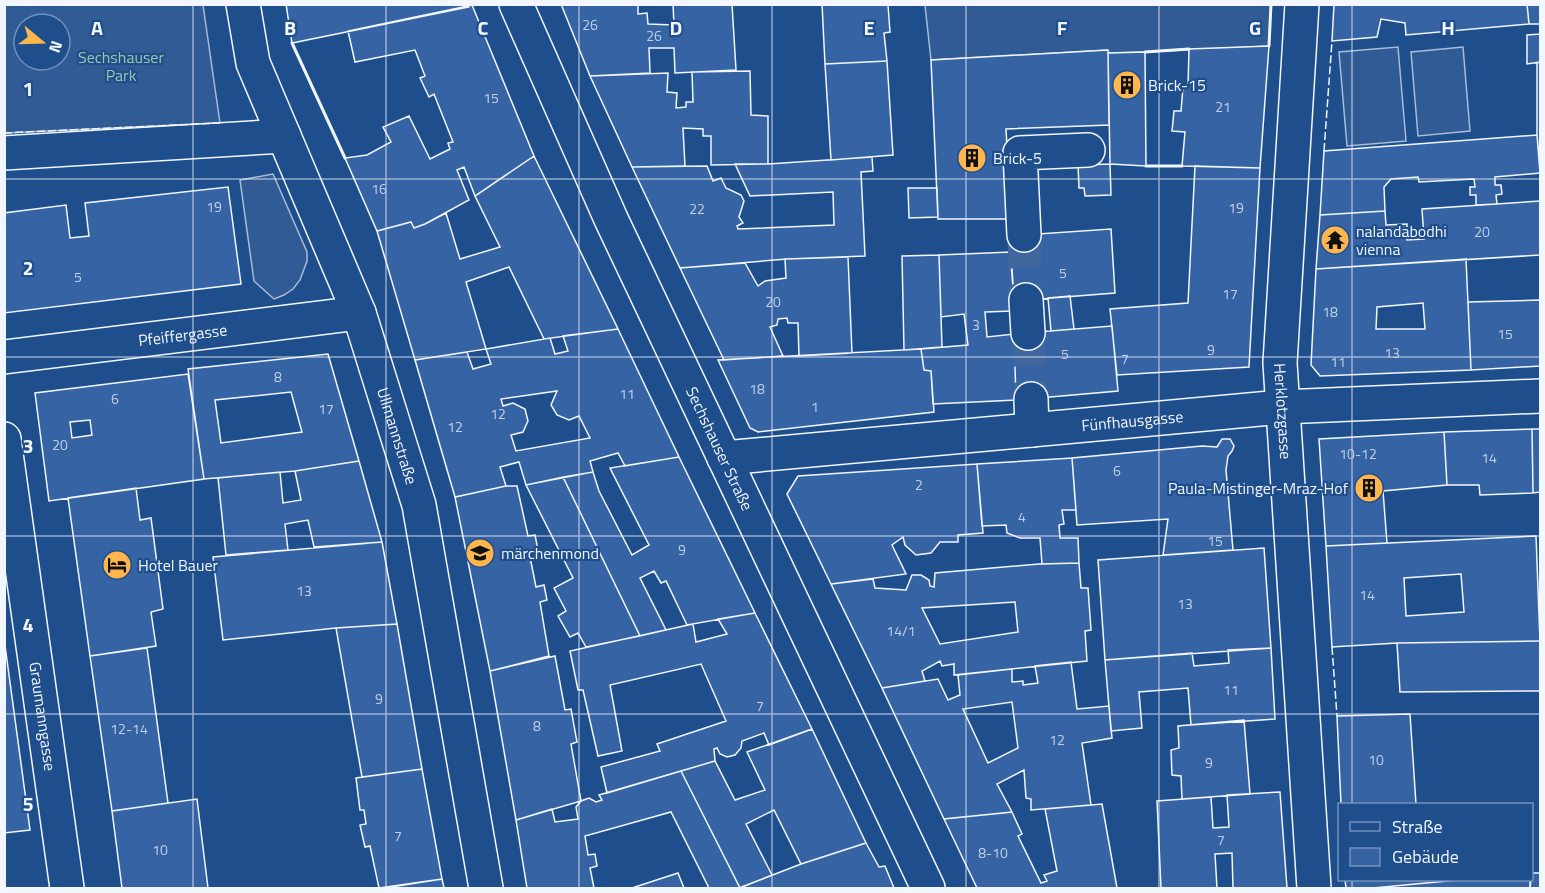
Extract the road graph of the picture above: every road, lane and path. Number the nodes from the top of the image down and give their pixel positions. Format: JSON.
{"nodes":[{"id":1,"x":243,"y":4,"type":"edge"},
{"id":2,"x":516,"y":4,"type":"edge"},
{"id":3,"x":1302,"y":4,"type":"edge"},
{"id":4,"x":284,"y":136,"type":"junction"},
{"id":5,"x":1088,"y":150,"type":"dead end"},
{"id":6,"x":4,"y":153,"type":"edge"},
{"id":7,"x":1024,"y":235,"type":"tunnel mouth"},
{"id":8,"x":1026,"y":300,"type":"tunnel mouth"},
{"id":9,"x":359,"y":313,"type":"junction"},
{"id":10,"x":1028,"y":333,"type":"tunnel mouth"},
{"id":11,"x":4,"y":357,"type":"edge"},
{"id":12,"x":1540,"y":396,"type":"edge"},
{"id":13,"x":1282,"y":407,"type":"junction"},
{"id":14,"x":4,"y":440,"type":"edge"},
{"id":15,"x":724,"y":458,"type":"junction"},
{"id":16,"x":67,"y":888,"type":"edge"},
{"id":17,"x":486,"y":888,"type":"edge"},
{"id":18,"x":928,"y":888,"type":"edge"},
{"id":19,"x":1314,"y":888,"type":"edge"}],
"edges":[{"from":1,"to":4,"type":"street","name":"Ullmannstraße"},
{"from":2,"to":15,"type":"street","name":"Sechshauser Straße"},
{"from":3,"to":13,"type":"street","name":"Herklotzgasse"},
{"from":4,"to":6,"type":"street"},
{"from":4,"to":9,"type":"street","name":"Ullmannstraße"},
{"from":5,"to":7,"type":"street"},
{"from":8,"to":10,"type":"street"},
{"from":9,"to":11,"type":"street","name":"Pfeiffergasse"},
{"from":9,"to":17,"type":"street","name":"Ullmannstraße"},
{"from":12,"to":13,"type":"street","name":"Fünfhausgasse"},
{"from":13,"to":15,"type":"street","name":"Fünfhausgasse"},
{"from":13,"to":19,"type":"street","name":"Herklotzgasse"},
{"from":14,"to":16,"type":"street","name":"Graumanngasse"},
{"from":15,"to":18,"type":"street","name":"Sechshauser Straße"}]}
